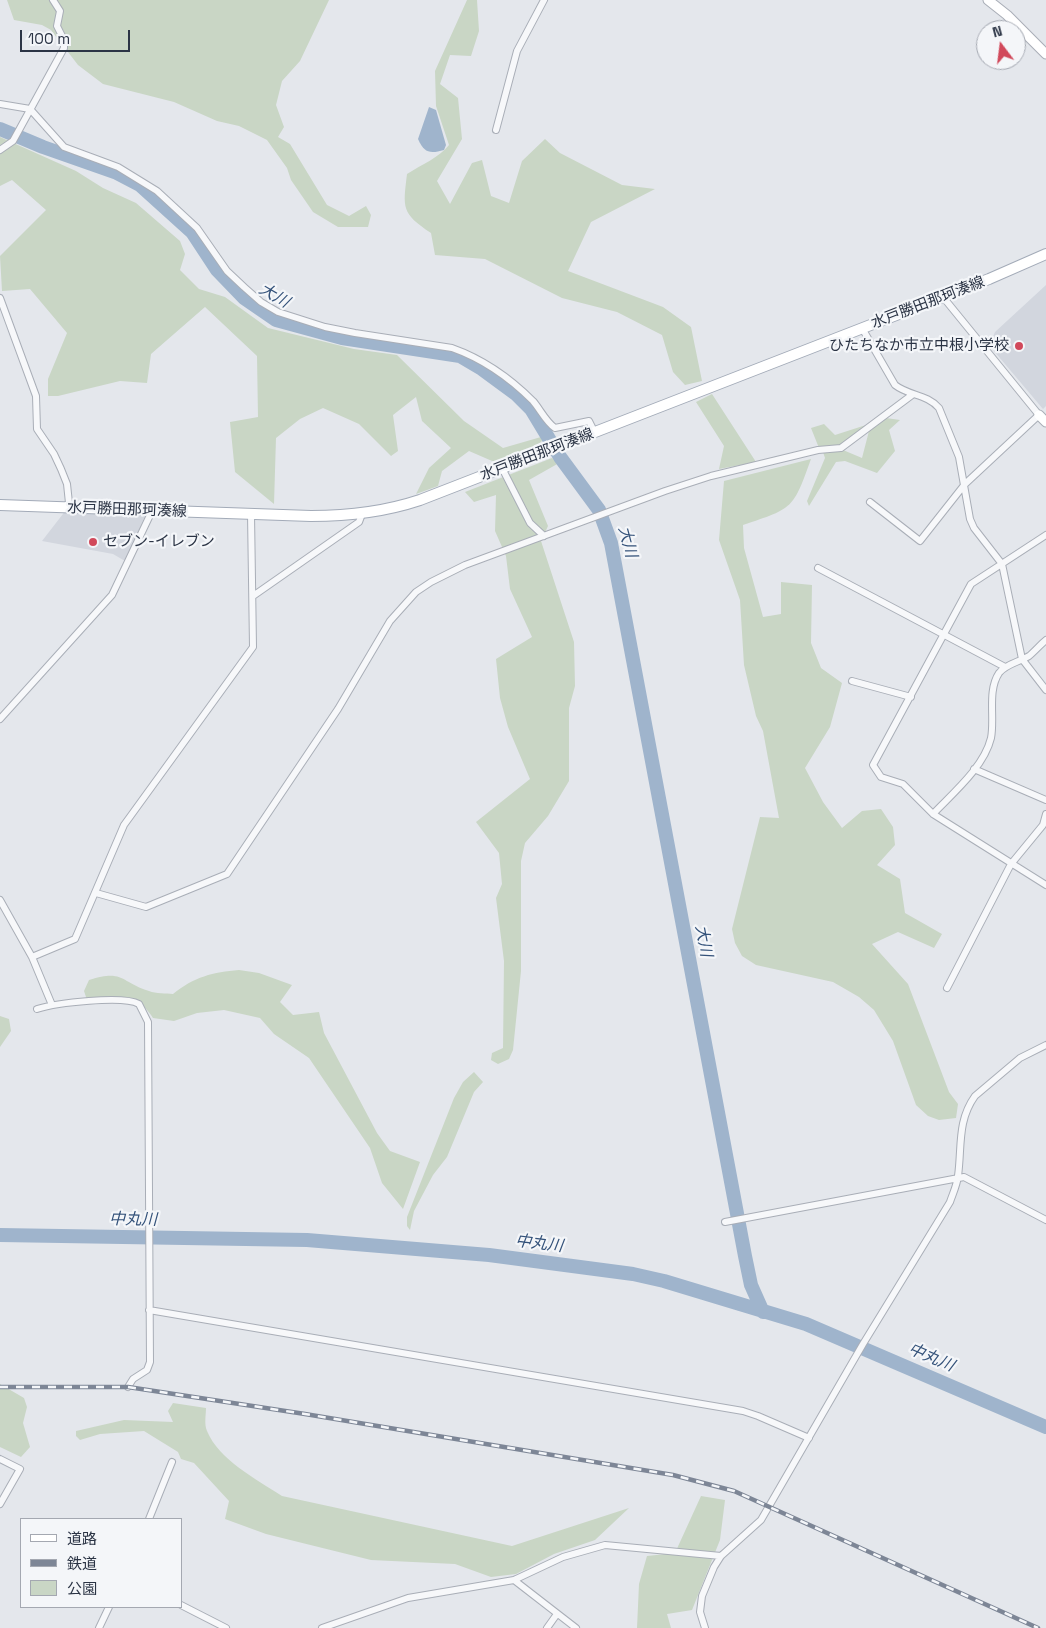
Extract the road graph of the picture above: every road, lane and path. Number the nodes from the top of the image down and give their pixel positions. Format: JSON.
{"nodes":[{"id":1,"x":53,"y":0,"type":"edge"},
{"id":2,"x":544,"y":0,"type":"edge"},
{"id":3,"x":988,"y":0,"type":"edge"},
{"id":4,"x":1046,"y":54,"type":"edge"},
{"id":5,"x":0,"y":104,"type":"edge"},
{"id":6,"x":30,"y":109,"type":"junction"},
{"id":7,"x":496,"y":130,"type":"dead end"},
{"id":8,"x":0,"y":150,"type":"edge"},
{"id":9,"x":1046,"y":254,"type":"edge"},
{"id":10,"x":943,"y":297,"type":"junction"},
{"id":11,"x":0,"y":298,"type":"edge"},
{"id":12,"x":862,"y":328,"type":"junction"},
{"id":13,"x":912,"y":394,"type":"junction"},
{"id":14,"x":1040,"y":415,"type":"junction"},
{"id":15,"x":1046,"y":422,"type":"edge"},
{"id":16,"x":595,"y":433,"type":"junction"},
{"id":17,"x":502,"y":468,"type":"junction"},
{"id":18,"x":965,"y":484,"type":"junction"},
{"id":19,"x":870,"y":502,"type":"dead end"},
{"id":20,"x":0,"y":505,"type":"edge"},
{"id":21,"x":64,"y":507,"type":"junction"},
{"id":22,"x":152,"y":510,"type":"junction"},
{"id":23,"x":252,"y":514,"type":"junction"},
{"id":24,"x":362,"y":514,"type":"junction"},
{"id":25,"x":1046,"y":535,"type":"edge"},
{"id":26,"x":544,"y":536,"type":"junction"},
{"id":27,"x":1002,"y":564,"type":"junction"},
{"id":28,"x":818,"y":568,"type":"dead end"},
{"id":29,"x":253,"y":596,"type":"junction"},
{"id":30,"x":943,"y":634,"type":"junction"},
{"id":31,"x":1046,"y":640,"type":"edge"},
{"id":32,"x":1022,"y":659,"type":"junction"},
{"id":33,"x":1005,"y":667,"type":"junction"},
{"id":34,"x":852,"y":681,"type":"dead end"},
{"id":35,"x":1046,"y":690,"type":"edge"},
{"id":36,"x":911,"y":697,"type":"junction"},
{"id":37,"x":0,"y":718,"type":"edge"},
{"id":38,"x":974,"y":769,"type":"junction"},
{"id":39,"x":1046,"y":800,"type":"edge"},
{"id":40,"x":933,"y":814,"type":"junction"},
{"id":41,"x":1046,"y":814,"type":"edge"},
{"id":42,"x":1010,"y":864,"type":"junction"},
{"id":43,"x":1046,"y":885,"type":"edge"},
{"id":44,"x":96,"y":893,"type":"junction"},
{"id":45,"x":0,"y":900,"type":"edge"},
{"id":46,"x":32,"y":957,"type":"junction"},
{"id":47,"x":947,"y":988,"type":"dead end"},
{"id":48,"x":52,"y":1004,"type":"junction"},
{"id":49,"x":37,"y":1009,"type":"dead end"},
{"id":50,"x":1046,"y":1045,"type":"edge"},
{"id":51,"x":958,"y":1177,"type":"junction"},
{"id":52,"x":1046,"y":1220,"type":"edge"},
{"id":53,"x":725,"y":1222,"type":"dead end"},
{"id":54,"x":149,"y":1310,"type":"junction"},
{"id":55,"x":128,"y":1387,"type":"dead end"},
{"id":56,"x":809,"y":1438,"type":"junction"},
{"id":57,"x":0,"y":1458,"type":"edge"},
{"id":58,"x":172,"y":1462,"type":"dead end"},
{"id":59,"x":0,"y":1504,"type":"edge"},
{"id":60,"x":149,"y":1518,"type":"edge"},
{"id":61,"x":721,"y":1556,"type":"junction"},
{"id":62,"x":514,"y":1580,"type":"junction"},
{"id":63,"x":182,"y":1606,"type":"edge"},
{"id":64,"x":109,"y":1608,"type":"edge"},
{"id":65,"x":557,"y":1614,"type":"junction"},
{"id":66,"x":99,"y":1628,"type":"edge"},
{"id":67,"x":226,"y":1628,"type":"edge"},
{"id":68,"x":322,"y":1628,"type":"edge"},
{"id":69,"x":547,"y":1628,"type":"edge"},
{"id":70,"x":576,"y":1628,"type":"edge"},
{"id":71,"x":705,"y":1628,"type":"edge"}],
"edges":[{"from":1,"to":6,"type":"street"},
{"from":2,"to":7,"type":"street"},
{"from":3,"to":4,"type":"street"},
{"from":5,"to":6,"type":"street"},
{"from":6,"to":8,"type":"street"},
{"from":6,"to":16,"type":"street"},
{"from":9,"to":10,"type":"main road","name":"水戸勝田那珂湊線"},
{"from":10,"to":12,"type":"main road","name":"水戸勝田那珂湊線"},
{"from":10,"to":14,"type":"street"},
{"from":11,"to":21,"type":"street"},
{"from":12,"to":13,"type":"street"},
{"from":12,"to":16,"type":"main road","name":"水戸勝田那珂湊線"},
{"from":13,"to":18,"type":"street"},
{"from":13,"to":26,"type":"street"},
{"from":14,"to":15,"type":"street"},
{"from":14,"to":18,"type":"street"},
{"from":16,"to":17,"type":"main road","name":"水戸勝田那珂湊線"},
{"from":17,"to":24,"type":"main road","name":"水戸勝田那珂湊線"},
{"from":17,"to":26,"type":"street"},
{"from":18,"to":19,"type":"street"},
{"from":18,"to":27,"type":"street"},
{"from":20,"to":21,"type":"main road","name":"水戸勝田那珂湊線"},
{"from":21,"to":22,"type":"main road","name":"水戸勝田那珂湊線"},
{"from":22,"to":23,"type":"main road","name":"水戸勝田那珂湊線"},
{"from":22,"to":37,"type":"street"},
{"from":23,"to":24,"type":"main road","name":"水戸勝田那珂湊線"},
{"from":23,"to":29,"type":"street"},
{"from":24,"to":29,"type":"street"},
{"from":25,"to":27,"type":"street"},
{"from":26,"to":44,"type":"street"},
{"from":27,"to":30,"type":"street"},
{"from":27,"to":32,"type":"street"},
{"from":28,"to":30,"type":"street"},
{"from":29,"to":44,"type":"street"},
{"from":30,"to":33,"type":"street"},
{"from":30,"to":36,"type":"street"},
{"from":31,"to":32,"type":"street"},
{"from":32,"to":33,"type":"street"},
{"from":32,"to":35,"type":"street"},
{"from":33,"to":38,"type":"street"},
{"from":34,"to":36,"type":"street"},
{"from":36,"to":40,"type":"street"},
{"from":38,"to":39,"type":"street"},
{"from":38,"to":40,"type":"street"},
{"from":40,"to":42,"type":"street"},
{"from":41,"to":42,"type":"street"},
{"from":42,"to":43,"type":"street"},
{"from":42,"to":47,"type":"street"},
{"from":44,"to":46,"type":"street"},
{"from":45,"to":46,"type":"street"},
{"from":46,"to":48,"type":"street"},
{"from":48,"to":49,"type":"street"},
{"from":48,"to":54,"type":"street"},
{"from":50,"to":51,"type":"street"},
{"from":51,"to":52,"type":"street"},
{"from":51,"to":53,"type":"street"},
{"from":51,"to":56,"type":"street"},
{"from":54,"to":55,"type":"street"},
{"from":54,"to":56,"type":"street"},
{"from":56,"to":61,"type":"street"},
{"from":57,"to":59,"type":"street"},
{"from":58,"to":60,"type":"street"},
{"from":61,"to":62,"type":"street"},
{"from":61,"to":71,"type":"street"},
{"from":62,"to":65,"type":"street"},
{"from":62,"to":68,"type":"street"},
{"from":63,"to":67,"type":"street"},
{"from":64,"to":66,"type":"street"},
{"from":65,"to":69,"type":"street"},
{"from":65,"to":70,"type":"street"}]}
